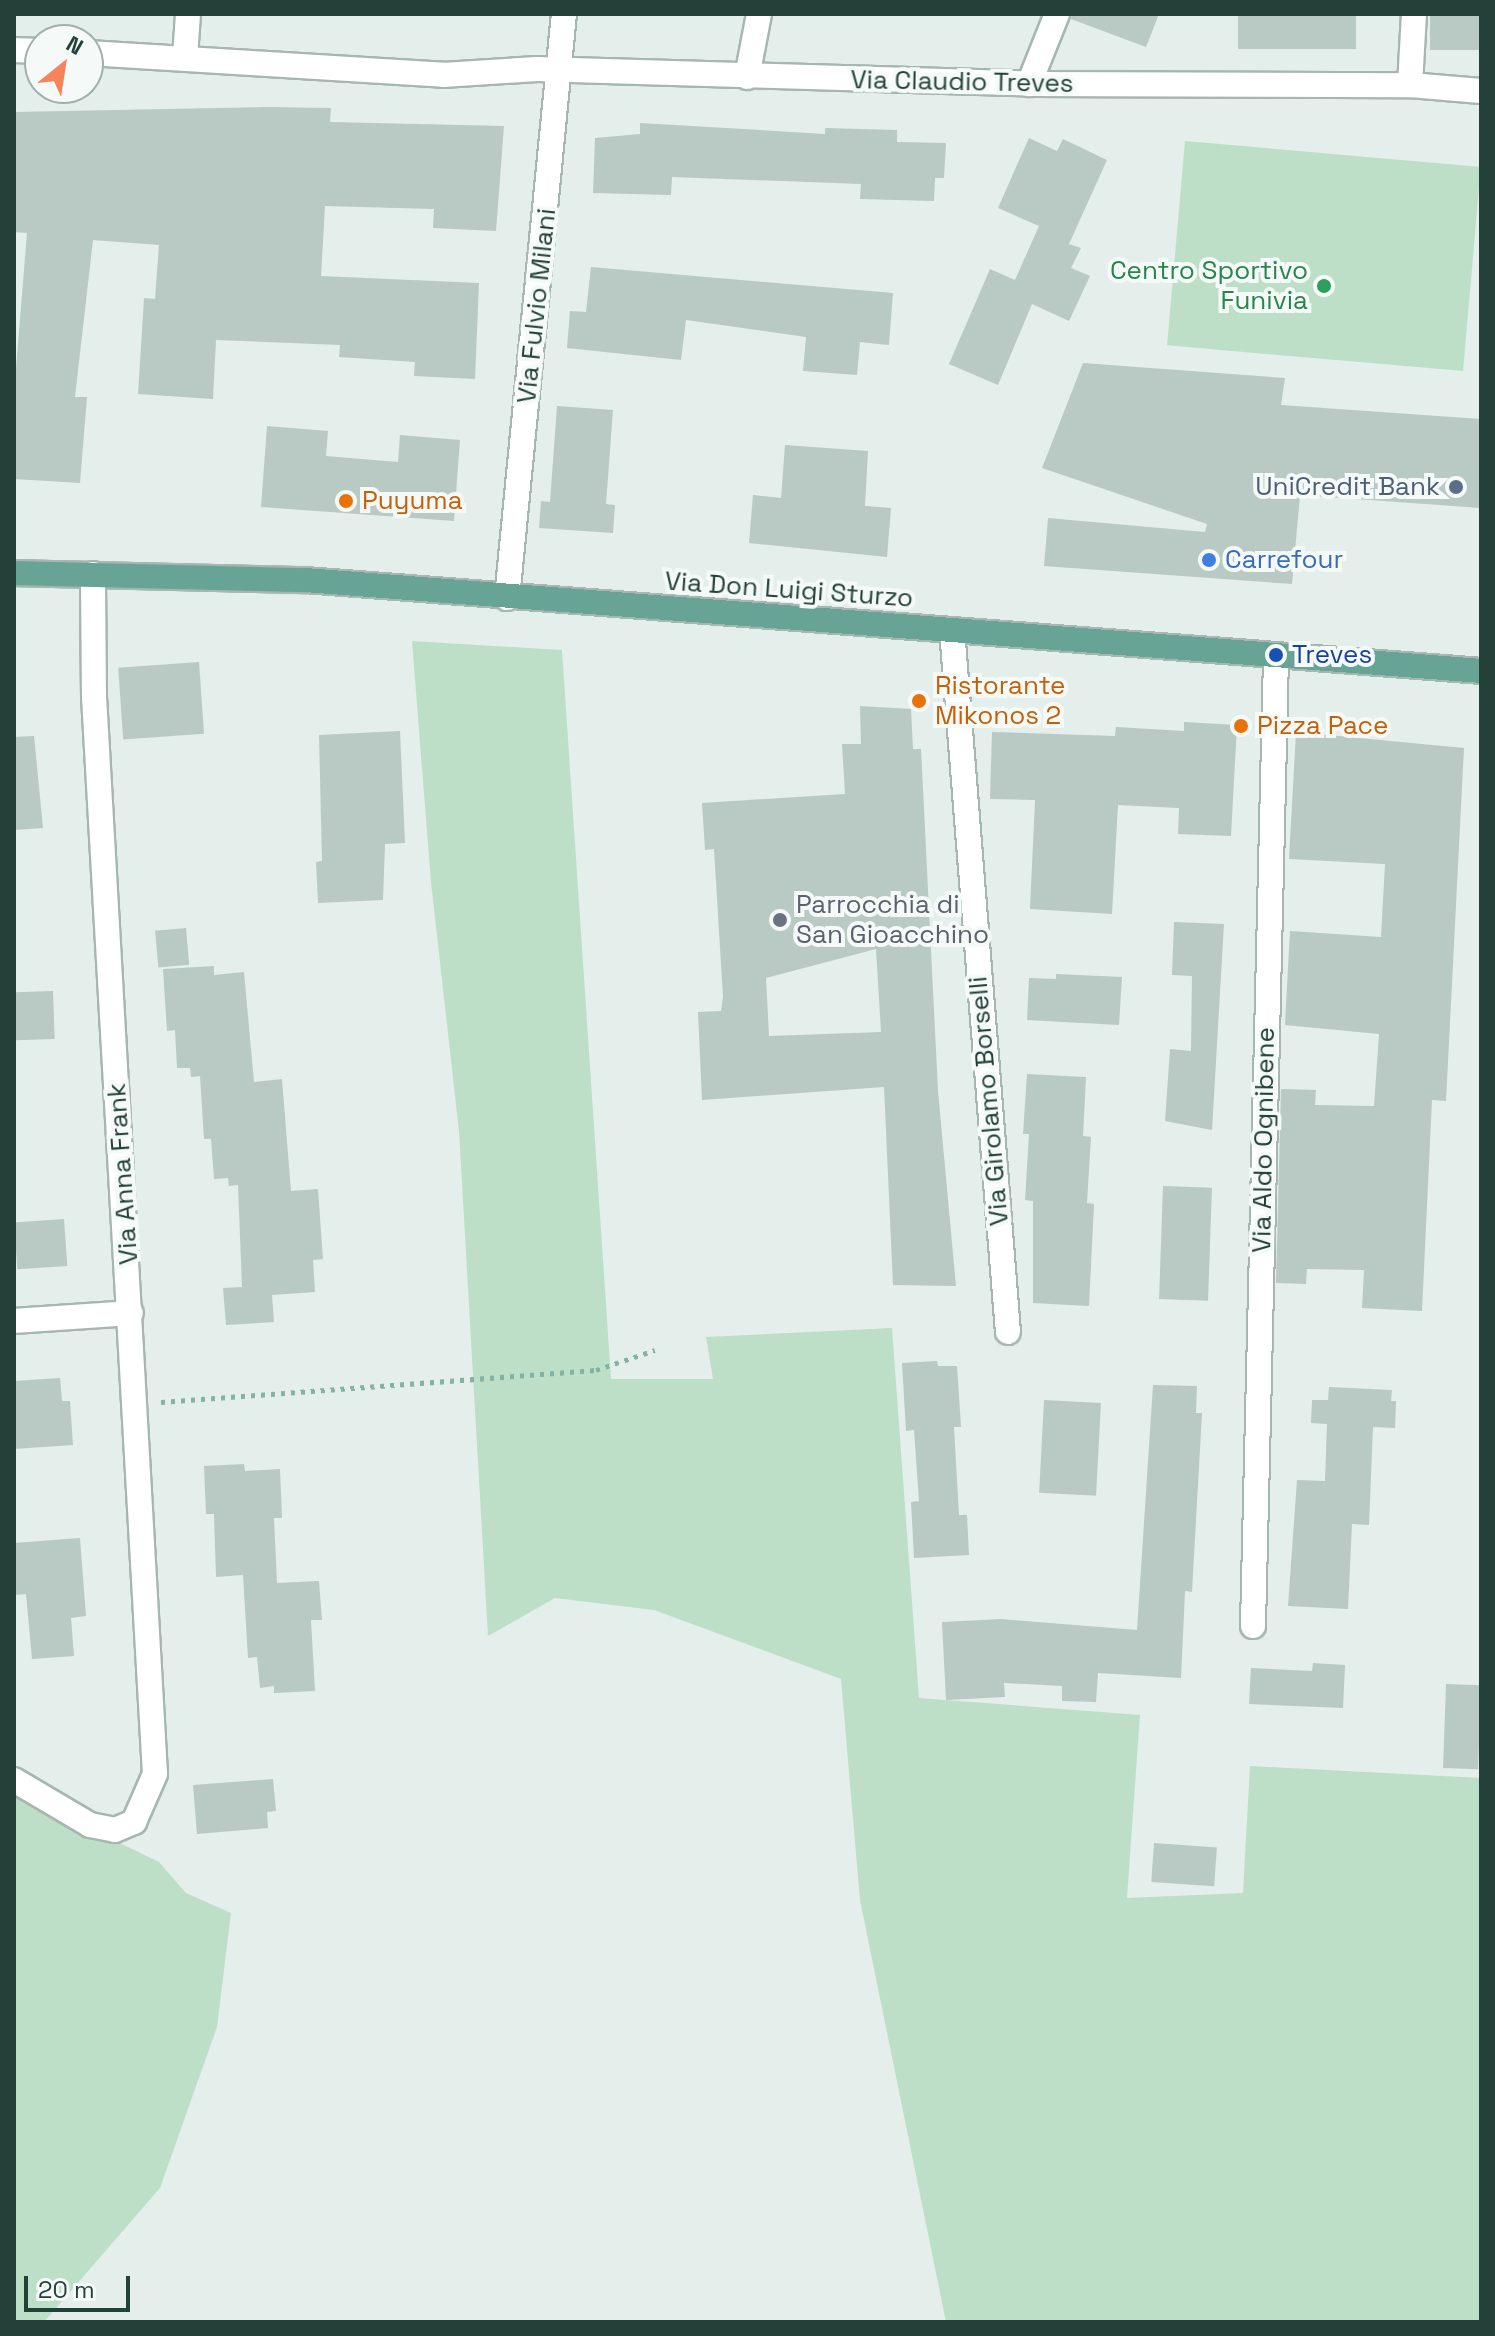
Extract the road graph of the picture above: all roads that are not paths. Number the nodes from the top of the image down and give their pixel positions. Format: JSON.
{"nodes":[{"id":1,"x":188,"y":14,"type":"edge"},
{"id":2,"x":564,"y":14,"type":"edge"},
{"id":3,"x":759,"y":14,"type":"edge"},
{"id":4,"x":1057,"y":14,"type":"edge"},
{"id":5,"x":1414,"y":14,"type":"edge"},
{"id":6,"x":104,"y":54,"type":"edge"},
{"id":7,"x":185,"y":57,"type":"junction"},
{"id":8,"x":559,"y":70,"type":"junction"},
{"id":9,"x":747,"y":77,"type":"junction"},
{"id":10,"x":1029,"y":84,"type":"junction"},
{"id":11,"x":1410,"y":85,"type":"junction"},
{"id":12,"x":1481,"y":91,"type":"edge"},
{"id":13,"x":14,"y":573,"type":"edge"},
{"id":14,"x":93,"y":574,"type":"junction"},
{"id":15,"x":507,"y":598,"type":"junction"},
{"id":16,"x":952,"y":630,"type":"junction"},
{"id":17,"x":1276,"y":655,"type":"junction"},
{"id":18,"x":1481,"y":671,"type":"edge"},
{"id":19,"x":131,"y":1313,"type":"junction"},
{"id":20,"x":14,"y":1321,"type":"edge"},
{"id":21,"x":1008,"y":1332,"type":"dead end"},
{"id":22,"x":1253,"y":1626,"type":"dead end"},
{"id":23,"x":14,"y":1780,"type":"edge"}],
"edges":[{"from":1,"to":7,"type":"street"},
{"from":2,"to":8,"type":"street","name":"Via Fulvio Milani"},
{"from":3,"to":9,"type":"street"},
{"from":4,"to":10,"type":"street"},
{"from":5,"to":11,"type":"street"},
{"from":6,"to":7,"type":"street","name":"Via Claudio Treves"},
{"from":7,"to":8,"type":"street","name":"Via Claudio Treves"},
{"from":8,"to":9,"type":"street","name":"Via Claudio Treves"},
{"from":8,"to":15,"type":"street","name":"Via Fulvio Milani"},
{"from":9,"to":10,"type":"street","name":"Via Claudio Treves"},
{"from":10,"to":11,"type":"street","name":"Via Claudio Treves"},
{"from":11,"to":12,"type":"street","name":"Via Claudio Treves"},
{"from":13,"to":14,"type":"main road","name":"Via Don Luigi Sturzo"},
{"from":14,"to":15,"type":"main road","name":"Via Don Luigi Sturzo"},
{"from":14,"to":19,"type":"street","name":"Via Anna Frank"},
{"from":15,"to":16,"type":"main road","name":"Via Don Luigi Sturzo"},
{"from":16,"to":17,"type":"main road","name":"Via Don Luigi Sturzo"},
{"from":16,"to":21,"type":"street","name":"Via Girolamo Borselli"},
{"from":17,"to":18,"type":"main road","name":"Via Don Luigi Sturzo"},
{"from":17,"to":22,"type":"street","name":"Via Aldo Ognibene"},
{"from":19,"to":20,"type":"street"},
{"from":19,"to":23,"type":"street","name":"Via Anna Frank"}]}
